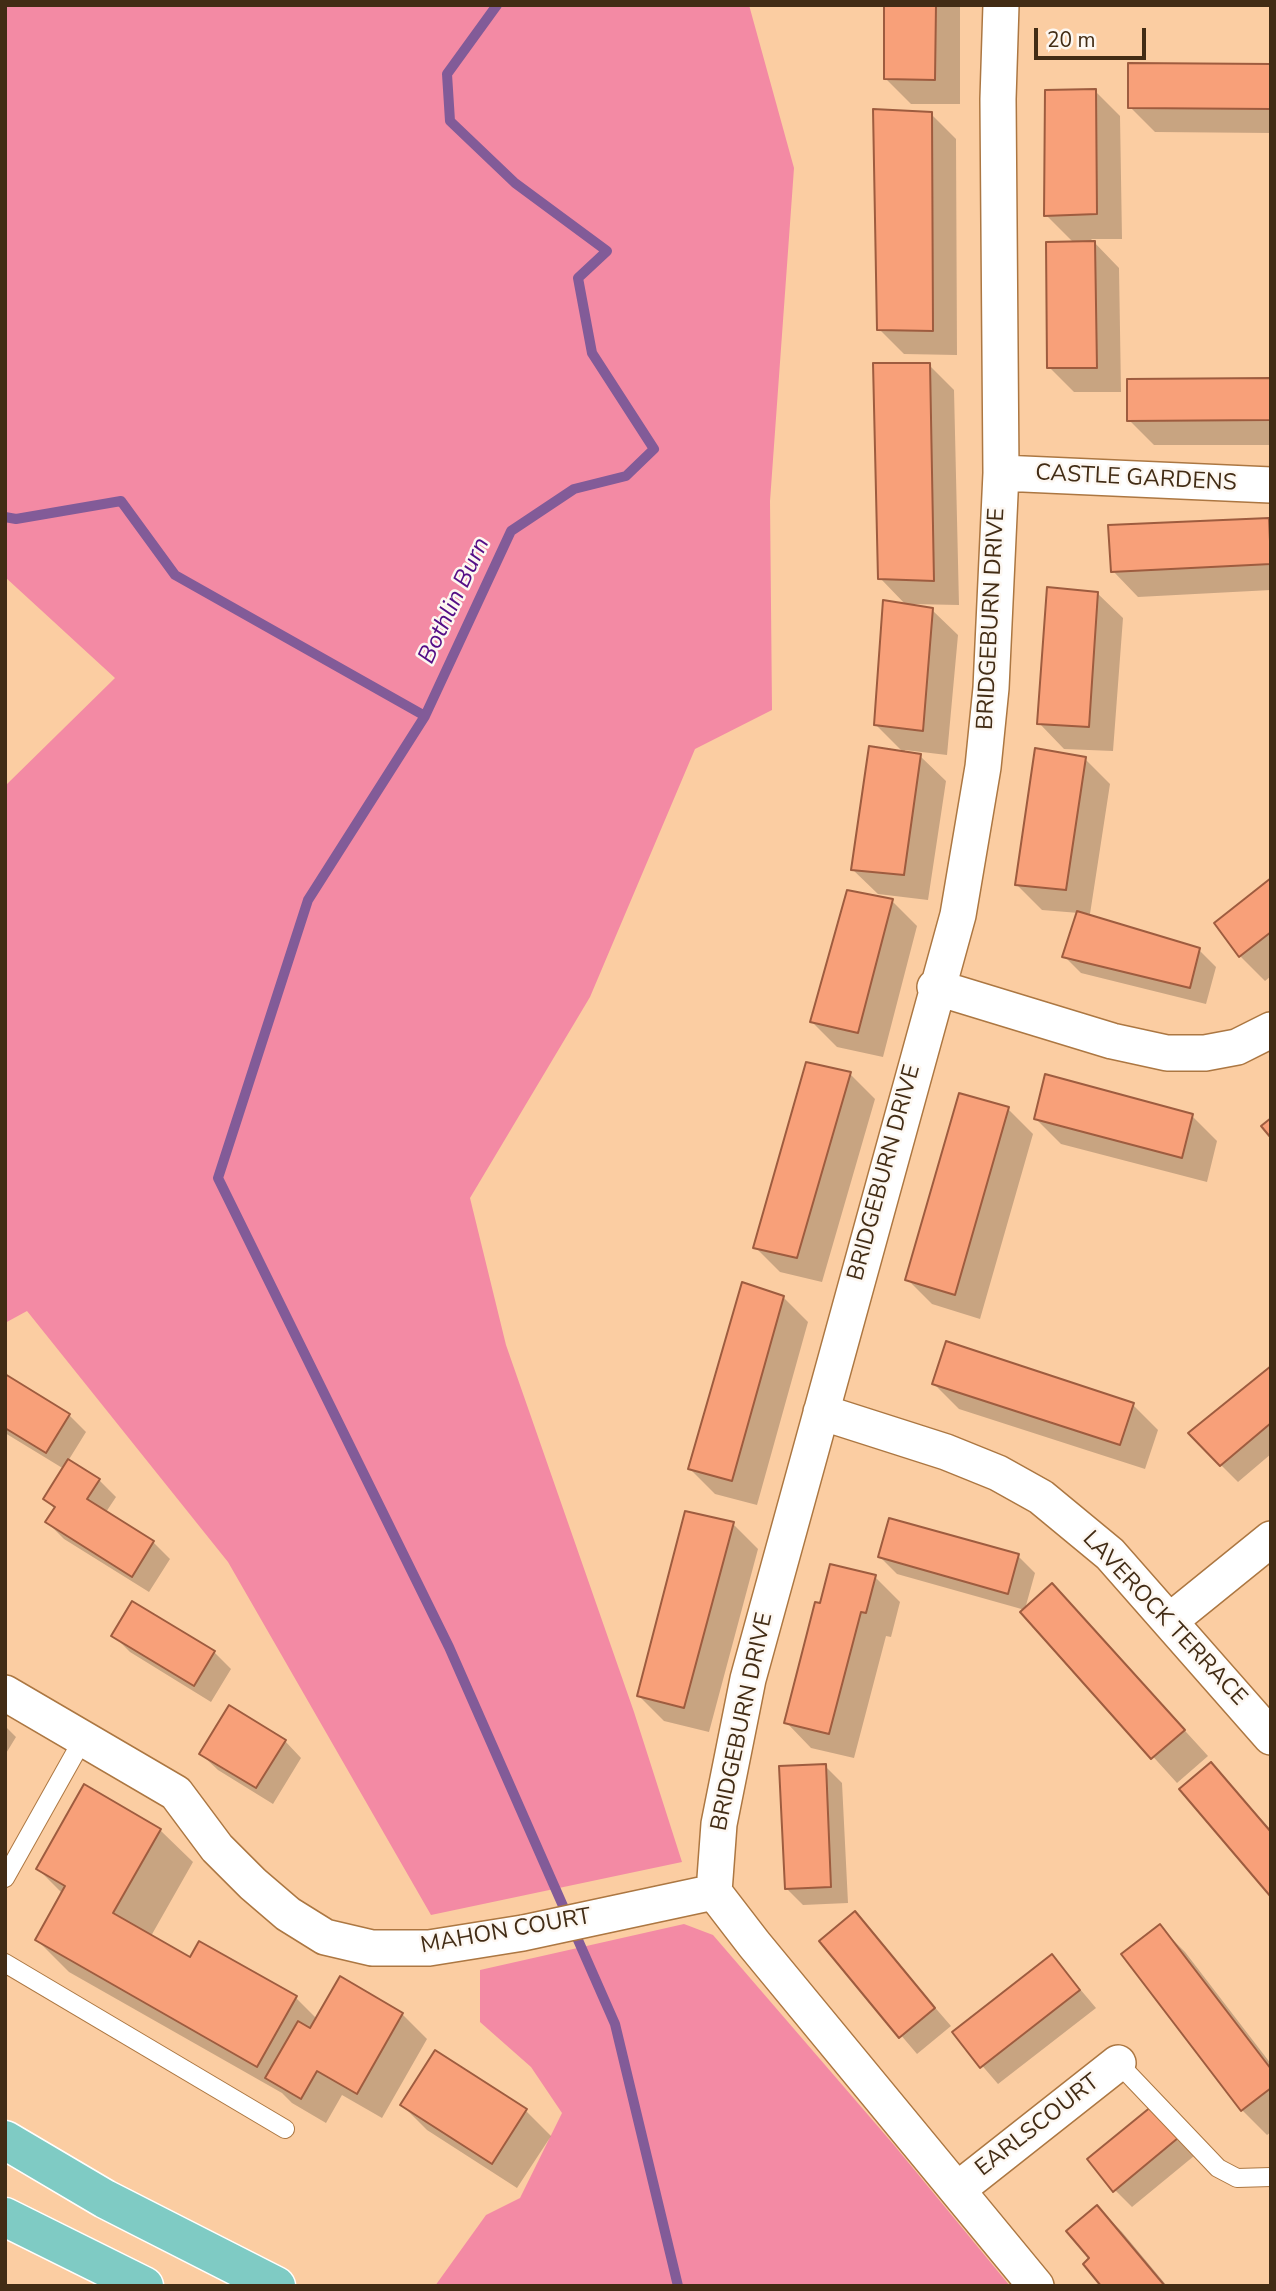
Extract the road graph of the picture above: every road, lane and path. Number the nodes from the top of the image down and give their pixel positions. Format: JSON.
{"nodes":[{"id":1,"x":1001,"y":5,"type":"edge"},
{"id":2,"x":1001,"y":473,"type":"junction"},
{"id":3,"x":1271,"y":485,"type":"edge"},
{"id":4,"x":935,"y":987,"type":"junction"},
{"id":5,"x":1271,"y":1031,"type":"edge"},
{"id":6,"x":821,"y":1412,"type":"junction"},
{"id":7,"x":1271,"y":1539,"type":"edge"},
{"id":8,"x":1171,"y":1620,"type":"junction"},
{"id":9,"x":5,"y":1693,"type":"edge"},
{"id":10,"x":1271,"y":1737,"type":"edge"},
{"id":11,"x":83,"y":1739,"type":"junction"},
{"id":12,"x":5,"y":1878,"type":"edge"},
{"id":13,"x":715,"y":1892,"type":"junction"},
{"id":14,"x":5,"y":1963,"type":"edge"},
{"id":15,"x":1118,"y":2063,"type":"joint"},
{"id":16,"x":285,"y":2129,"type":"dead end"},
{"id":17,"x":5,"y":2140,"type":"edge"},
{"id":18,"x":1271,"y":2177,"type":"edge"},
{"id":19,"x":957,"y":2190,"type":"junction"},
{"id":20,"x":5,"y":2217,"type":"edge"},
{"id":21,"x":144,"y":2286,"type":"edge"},
{"id":22,"x":276,"y":2286,"type":"edge"},
{"id":23,"x":1037,"y":2286,"type":"edge"}],
"edges":[{"from":1,"to":2,"type":"street","name":"BRIDGEBURN DRIVE"},
{"from":2,"to":3,"type":"street","name":"CASTLE GARDENS"},
{"from":2,"to":4,"type":"street","name":"BRIDGEBURN DRIVE"},
{"from":4,"to":5,"type":"street"},
{"from":4,"to":6,"type":"street","name":"BRIDGEBURN DRIVE"},
{"from":6,"to":8,"type":"street","name":"LAVEROCK TERRACE"},
{"from":6,"to":13,"type":"street","name":"BRIDGEBURN DRIVE"},
{"from":7,"to":8,"type":"street"},
{"from":8,"to":10,"type":"street","name":"LAVEROCK TERRACE"},
{"from":9,"to":11,"type":"street","name":"MAHON COURT"},
{"from":11,"to":12,"type":"lane"},
{"from":11,"to":13,"type":"street","name":"MAHON COURT"},
{"from":13,"to":19,"type":"street"},
{"from":14,"to":16,"type":"lane"},
{"from":15,"to":18,"type":"lane"},
{"from":15,"to":19,"type":"street","name":"EARLSCOURT"},
{"from":17,"to":22,"type":"main road"},
{"from":19,"to":23,"type":"street"},
{"from":20,"to":21,"type":"main road"}]}
